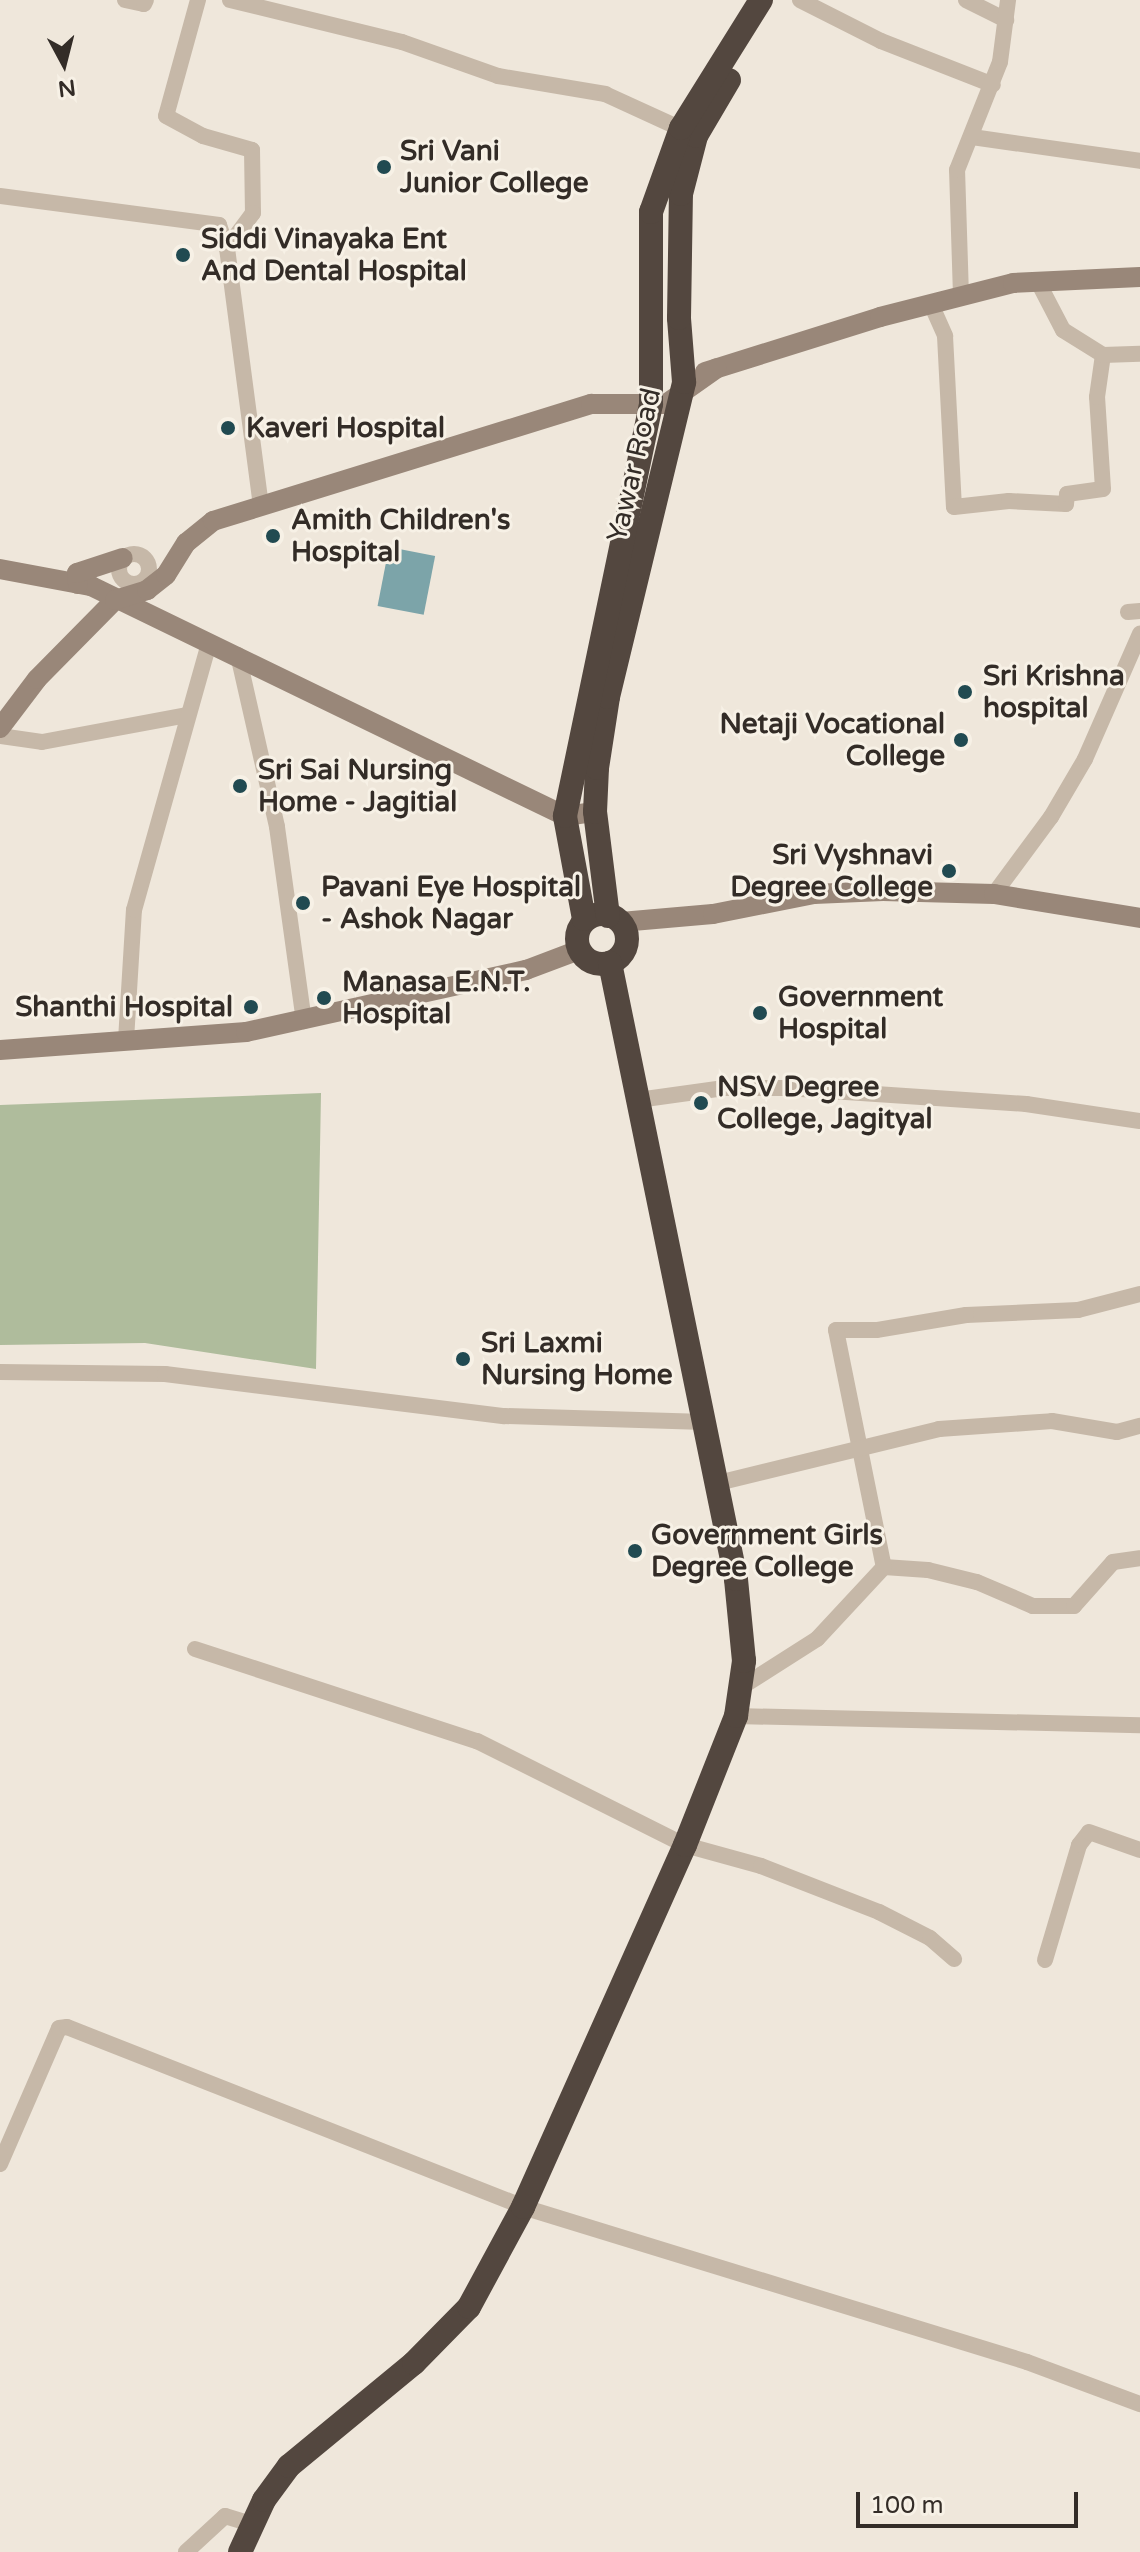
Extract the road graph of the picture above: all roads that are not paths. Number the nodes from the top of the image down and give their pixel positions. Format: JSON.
{"nodes":[{"id":1,"x":125,"y":0,"type":"edge"},
{"id":2,"x":146,"y":0,"type":"edge"},
{"id":3,"x":198,"y":0,"type":"edge"},
{"id":4,"x":230,"y":0,"type":"edge"},
{"id":5,"x":761,"y":0,"type":"edge"},
{"id":6,"x":780,"y":0,"type":"edge"},
{"id":7,"x":800,"y":0,"type":"edge"},
{"id":8,"x":966,"y":0,"type":"edge"},
{"id":9,"x":1008,"y":0,"type":"edge"},
{"id":10,"x":1006,"y":20,"type":"junction"},
{"id":11,"x":993,"y":85,"type":"junction"},
{"id":12,"x":688,"y":132,"type":"junction"},
{"id":13,"x":972,"y":137,"type":"junction"},
{"id":14,"x":1140,"y":161,"type":"edge"},
{"id":15,"x":0,"y":196,"type":"edge"},
{"id":16,"x":227,"y":248,"type":"junction"},
{"id":17,"x":1140,"y":277,"type":"edge"},
{"id":18,"x":1038,"y":282,"type":"junction"},
{"id":19,"x":961,"y":296,"type":"junction"},
{"id":20,"x":931,"y":304,"type":"junction"},
{"id":21,"x":1140,"y":354,"type":"edge"},
{"id":22,"x":1103,"y":355,"type":"junction"},
{"id":23,"x":683,"y":388,"type":"junction"},
{"id":24,"x":651,"y":404,"type":"junction"},
{"id":25,"x":261,"y":505,"type":"junction"},
{"id":26,"x":123,"y":558,"type":"junction"},
{"id":27,"x":0,"y":569,"type":"edge"},
{"id":28,"x":78,"y":584,"type":"junction"},
{"id":29,"x":142,"y":587,"type":"junction"},
{"id":30,"x":115,"y":600,"type":"junction"},
{"id":31,"x":1140,"y":634,"type":"edge"},
{"id":32,"x":209,"y":644,"type":"junction"},
{"id":33,"x":238,"y":655,"type":"junction"},
{"id":34,"x":187,"y":715,"type":"junction"},
{"id":35,"x":0,"y":728,"type":"edge"},
{"id":36,"x":0,"y":736,"type":"edge"},
{"id":37,"x":595,"y":812,"type":"junction"},
{"id":38,"x":565,"y":816,"type":"junction"},
{"id":39,"x":994,"y":894,"type":"junction"},
{"id":40,"x":1140,"y":918,"type":"edge"},
{"id":41,"x":584,"y":919,"type":"junction"},
{"id":42,"x":614,"y":919,"type":"junction"},
{"id":43,"x":579,"y":950,"type":"junction"},
{"id":44,"x":610,"y":963,"type":"junction"},
{"id":45,"x":304,"y":1021,"type":"junction"},
{"id":46,"x":126,"y":1040,"type":"junction"},
{"id":47,"x":0,"y":1050,"type":"edge"},
{"id":48,"x":638,"y":1100,"type":"junction"},
{"id":49,"x":1140,"y":1121,"type":"edge"},
{"id":50,"x":1140,"y":1294,"type":"edge"},
{"id":51,"x":0,"y":1372,"type":"edge"},
{"id":52,"x":705,"y":1422,"type":"junction"},
{"id":53,"x":1140,"y":1426,"type":"edge"},
{"id":54,"x":859,"y":1446,"type":"junction"},
{"id":55,"x":718,"y":1483,"type":"junction"},
{"id":56,"x":1140,"y":1558,"type":"edge"},
{"id":57,"x":884,"y":1567,"type":"junction"},
{"id":58,"x":195,"y":1649,"type":"dead end"},
{"id":59,"x":743,"y":1686,"type":"junction"},
{"id":60,"x":736,"y":1716,"type":"junction"},
{"id":61,"x":1140,"y":1725,"type":"edge"},
{"id":62,"x":685,"y":1845,"type":"junction"},
{"id":63,"x":1140,"y":1850,"type":"edge"},
{"id":64,"x":954,"y":1959,"type":"dead end"},
{"id":65,"x":1045,"y":1960,"type":"dead end"},
{"id":66,"x":0,"y":2164,"type":"edge"},
{"id":67,"x":523,"y":2207,"type":"junction"},
{"id":68,"x":1140,"y":2404,"type":"edge"},
{"id":69,"x":251,"y":2524,"type":"junction"},
{"id":70,"x":186,"y":2552,"type":"edge"},
{"id":71,"x":240,"y":2552,"type":"edge"}],
"edges":[{"from":1,"to":2,"type":"street"},
{"from":3,"to":16,"type":"street"},
{"from":4,"to":12,"type":"street"},
{"from":5,"to":12,"type":"highway"},
{"from":6,"to":12,"type":"highway","name":"Yawar Road"},
{"from":7,"to":11,"type":"street"},
{"from":8,"to":10,"type":"street"},
{"from":9,"to":10,"type":"street"},
{"from":10,"to":11,"type":"street"},
{"from":11,"to":13,"type":"street"},
{"from":12,"to":23,"type":"highway","name":"Yawar Road"},
{"from":12,"to":24,"type":"highway"},
{"from":13,"to":14,"type":"street"},
{"from":13,"to":19,"type":"street"},
{"from":15,"to":16,"type":"street"},
{"from":16,"to":25,"type":"street"},
{"from":17,"to":18,"type":"street"},
{"from":18,"to":19,"type":"street"},
{"from":18,"to":22,"type":"street"},
{"from":19,"to":20,"type":"street"},
{"from":20,"to":22,"type":"street"},
{"from":20,"to":23,"type":"street"},
{"from":21,"to":22,"type":"street"},
{"from":23,"to":24,"type":"street"},
{"from":23,"to":37,"type":"highway","name":"Yawar Road"},
{"from":24,"to":25,"type":"street"},
{"from":24,"to":38,"type":"highway"},
{"from":25,"to":29,"type":"street"},
{"from":26,"to":28,"type":"street"},
{"from":26,"to":29,"type":"street"},
{"from":26,"to":29,"type":"street"},
{"from":27,"to":28,"type":"street"},
{"from":28,"to":30,"type":"street"},
{"from":29,"to":30,"type":"street"},
{"from":30,"to":32,"type":"street"},
{"from":30,"to":35,"type":"street"},
{"from":31,"to":39,"type":"street"},
{"from":32,"to":33,"type":"street"},
{"from":32,"to":34,"type":"street"},
{"from":33,"to":38,"type":"street"},
{"from":33,"to":45,"type":"street"},
{"from":34,"to":36,"type":"street"},
{"from":34,"to":46,"type":"street"},
{"from":37,"to":38,"type":"street"},
{"from":37,"to":42,"type":"highway","name":"Yawar Road"},
{"from":38,"to":41,"type":"highway"},
{"from":39,"to":40,"type":"street"},
{"from":39,"to":42,"type":"street"},
{"from":41,"to":42,"type":"highway"},
{"from":41,"to":43,"type":"highway"},
{"from":42,"to":44,"type":"highway"},
{"from":43,"to":44,"type":"highway"},
{"from":43,"to":45,"type":"street"},
{"from":44,"to":48,"type":"highway"},
{"from":45,"to":46,"type":"street"},
{"from":46,"to":47,"type":"street"},
{"from":48,"to":49,"type":"street"},
{"from":48,"to":52,"type":"highway"},
{"from":50,"to":54,"type":"street"},
{"from":51,"to":52,"type":"street"},
{"from":52,"to":55,"type":"highway"},
{"from":53,"to":54,"type":"street"},
{"from":54,"to":55,"type":"street"},
{"from":54,"to":57,"type":"street"},
{"from":55,"to":59,"type":"highway"},
{"from":56,"to":57,"type":"street"},
{"from":57,"to":59,"type":"street"},
{"from":58,"to":62,"type":"street"},
{"from":59,"to":60,"type":"highway"},
{"from":60,"to":61,"type":"street"},
{"from":60,"to":62,"type":"highway"},
{"from":62,"to":64,"type":"street"},
{"from":62,"to":67,"type":"highway"},
{"from":63,"to":65,"type":"street"},
{"from":66,"to":67,"type":"street"},
{"from":67,"to":68,"type":"street"},
{"from":67,"to":69,"type":"highway"},
{"from":69,"to":70,"type":"street"},
{"from":69,"to":71,"type":"highway"}]}
